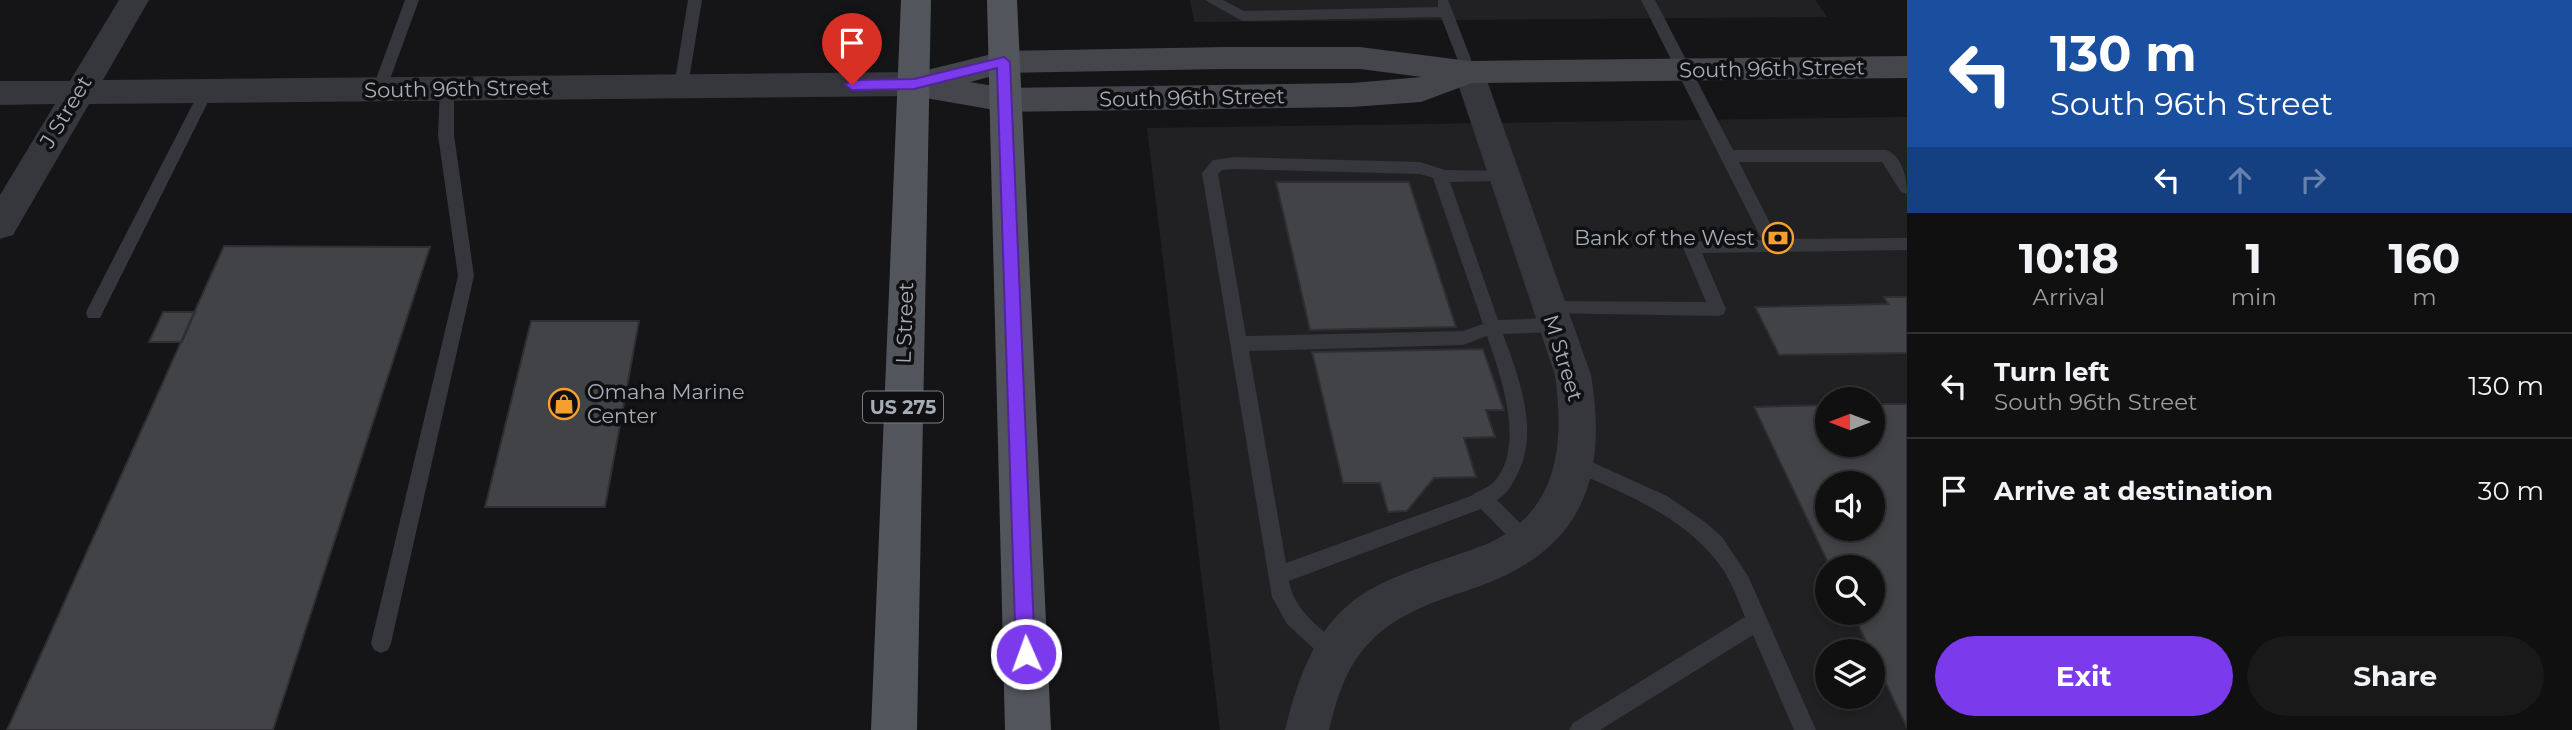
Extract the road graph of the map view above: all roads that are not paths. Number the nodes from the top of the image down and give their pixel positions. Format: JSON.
{"nodes":[{"id":1,"x":134,"y":0,"type":"edge"},
{"id":2,"x":412,"y":0,"type":"edge"},
{"id":3,"x":695,"y":0,"type":"edge"},
{"id":4,"x":916,"y":0,"type":"edge"},
{"id":5,"x":1002,"y":0,"type":"edge"},
{"id":6,"x":1212,"y":0,"type":"edge"},
{"id":7,"x":1648,"y":0,"type":"edge"},
{"id":8,"x":1444,"y":6,"type":"edge"},
{"id":9,"x":1308,"y":7,"type":"edge"},
{"id":10,"x":1004,"y":62,"type":"junction"},
{"id":11,"x":1907,"y":67,"type":"edge"},
{"id":12,"x":1684,"y":70,"type":"junction"},
{"id":13,"x":1469,"y":72,"type":"junction"},
{"id":14,"x":914,"y":84,"type":"junction"},
{"id":15,"x":681,"y":86,"type":"junction"},
{"id":16,"x":447,"y":88,"type":"junction"},
{"id":17,"x":207,"y":90,"type":"junction"},
{"id":18,"x":379,"y":90,"type":"junction"},
{"id":19,"x":78,"y":92,"type":"junction"},
{"id":20,"x":0,"y":93,"type":"edge"},
{"id":21,"x":1006,"y":100,"type":"junction"},
{"id":22,"x":1728,"y":156,"type":"junction"},
{"id":23,"x":1439,"y":174,"type":"junction"},
{"id":24,"x":1505,"y":175,"type":"junction"},
{"id":25,"x":1907,"y":188,"type":"edge"},
{"id":26,"x":0,"y":225,"type":"edge"},
{"id":27,"x":1907,"y":244,"type":"edge"},
{"id":28,"x":1773,"y":246,"type":"junction"},
{"id":29,"x":94,"y":313,"type":"dead end"},
{"id":30,"x":1552,"y":317,"type":"junction"},
{"id":31,"x":1493,"y":327,"type":"junction"},
{"id":32,"x":1239,"y":344,"type":"junction"},
{"id":33,"x":1576,"y":463,"type":"junction"},
{"id":34,"x":1482,"y":498,"type":"junction"},
{"id":35,"x":1525,"y":541,"type":"junction"},
{"id":36,"x":1279,"y":575,"type":"junction"},
{"id":37,"x":1757,"y":621,"type":"junction"},
{"id":38,"x":381,"y":643,"type":"dead end"},
{"id":39,"x":1334,"y":654,"type":"junction"},
{"id":40,"x":894,"y":730,"type":"edge"},
{"id":41,"x":1028,"y":730,"type":"edge"},
{"id":42,"x":1307,"y":730,"type":"edge"},
{"id":43,"x":1580,"y":730,"type":"edge"},
{"id":44,"x":1805,"y":730,"type":"edge"}],
"edges":[{"from":1,"to":19,"type":"street","name":"J Street"},
{"from":2,"to":18,"type":"lane"},
{"from":3,"to":15,"type":"lane"},
{"from":4,"to":14,"type":"main road","name":"L Street","number":"US 275"},
{"from":5,"to":10,"type":"main road"},
{"from":6,"to":9,"type":"lane"},
{"from":7,"to":12,"type":"lane"},
{"from":8,"to":9,"type":"lane"},
{"from":8,"to":13,"type":"lane"},
{"from":10,"to":13,"type":"main road","name":"South 96th Street"},
{"from":10,"to":14,"type":"main road","name":"South 96th Street"},
{"from":10,"to":21,"type":"main road"},
{"from":11,"to":12,"type":"main road","name":"South 96th Street"},
{"from":12,"to":13,"type":"main road","name":"South 96th Street"},
{"from":12,"to":22,"type":"lane"},
{"from":13,"to":21,"type":"main road","name":"South 96th Street"},
{"from":13,"to":24,"type":"street","name":"M Street"},
{"from":14,"to":15,"type":"street","name":"South 96th Street"},
{"from":14,"to":21,"type":"main road","name":"South 96th Street"},
{"from":14,"to":40,"type":"main road","name":"L Street","number":"US 275"},
{"from":15,"to":16,"type":"street","name":"South 96th Street"},
{"from":16,"to":18,"type":"street","name":"South 96th Street"},
{"from":16,"to":38,"type":"lane"},
{"from":17,"to":18,"type":"street","name":"South 96th Street"},
{"from":17,"to":19,"type":"street","name":"South 96th Street"},
{"from":17,"to":29,"type":"lane"},
{"from":19,"to":20,"type":"street","name":"South 96th Street"},
{"from":19,"to":26,"type":"street","name":"J Street"},
{"from":21,"to":41,"type":"main road"},
{"from":22,"to":25,"type":"lane"},
{"from":22,"to":28,"type":"lane"},
{"from":23,"to":24,"type":"lane"},
{"from":23,"to":31,"type":"lane"},
{"from":23,"to":32,"type":"lane"},
{"from":24,"to":30,"type":"street","name":"M Street"},
{"from":27,"to":28,"type":"lane"},
{"from":28,"to":30,"type":"lane"},
{"from":30,"to":31,"type":"lane"},
{"from":30,"to":33,"type":"street","name":"M Street"},
{"from":31,"to":32,"type":"lane"},
{"from":31,"to":34,"type":"lane"},
{"from":32,"to":36,"type":"lane"},
{"from":33,"to":35,"type":"street","name":"M Street"},
{"from":33,"to":37,"type":"lane"},
{"from":34,"to":35,"type":"lane"},
{"from":34,"to":36,"type":"lane"},
{"from":35,"to":39,"type":"street","name":"M Street"},
{"from":36,"to":39,"type":"lane"},
{"from":37,"to":43,"type":"lane"},
{"from":37,"to":44,"type":"lane"},
{"from":39,"to":42,"type":"street","name":"M Street"}]}
